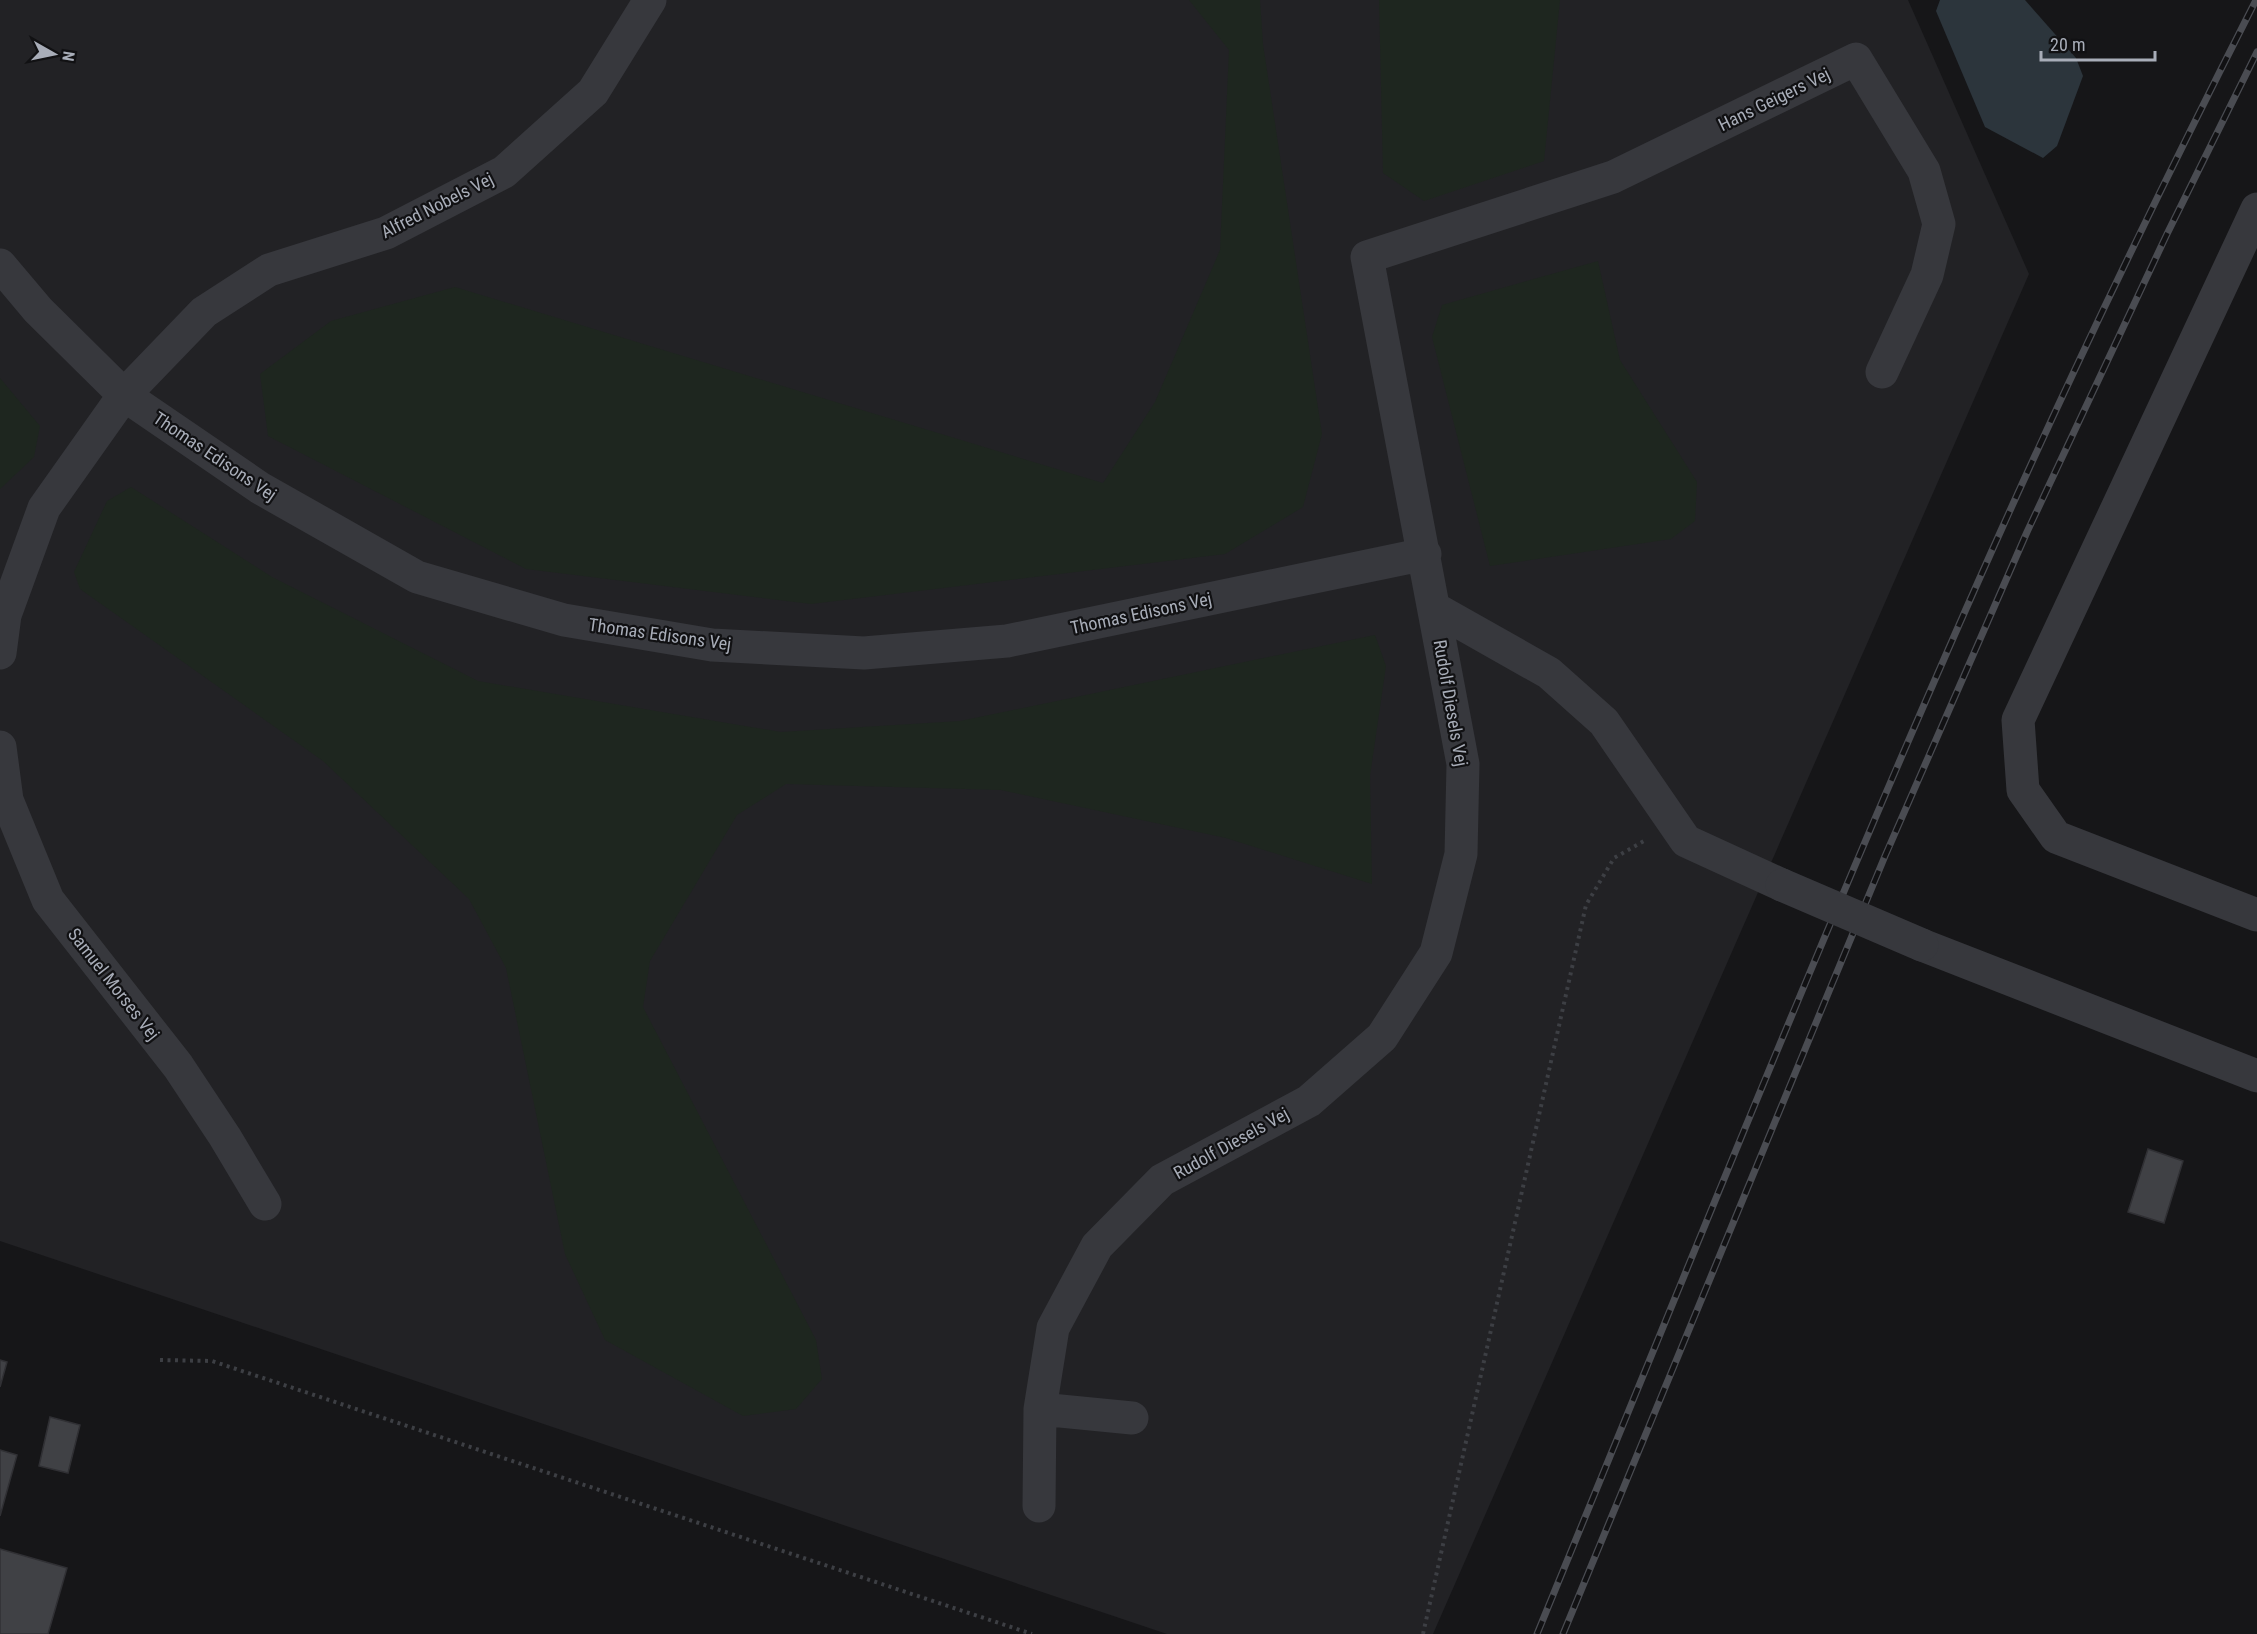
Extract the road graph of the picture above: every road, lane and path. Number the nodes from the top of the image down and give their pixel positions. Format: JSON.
{"nodes":[{"id":1,"x":650,"y":0,"type":"edge"},
{"id":2,"x":2257,"y":209,"type":"edge"},
{"id":3,"x":1367,"y":257,"type":"joint"},
{"id":4,"x":0,"y":265,"type":"edge"},
{"id":5,"x":1882,"y":372,"type":"dead end"},
{"id":6,"x":124,"y":395,"type":"junction"},
{"id":7,"x":1425,"y":554,"type":"junction"},
{"id":8,"x":1434,"y":608,"type":"junction"},
{"id":9,"x":0,"y":653,"type":"edge"},
{"id":10,"x":0,"y":747,"type":"edge"},
{"id":11,"x":1686,"y":841,"type":"junction"},
{"id":12,"x":2257,"y":915,"type":"edge"},
{"id":13,"x":2257,"y":1076,"type":"edge"},
{"id":14,"x":265,"y":1204,"type":"dead end"},
{"id":15,"x":160,"y":1360,"type":"dead end"},
{"id":16,"x":1040,"y":1409,"type":"junction"},
{"id":17,"x":1131,"y":1418,"type":"dead end"},
{"id":18,"x":1039,"y":1506,"type":"dead end"},
{"id":19,"x":1032,"y":1634,"type":"edge"},
{"id":20,"x":1423,"y":1634,"type":"edge"}],
"edges":[{"from":1,"to":6,"type":"street","name":"Alfred Nobels Vej"},
{"from":2,"to":12,"type":"street"},
{"from":3,"to":5,"type":"street","name":"Hans Geigers Vej"},
{"from":3,"to":7,"type":"street","name":"Rudolf Diesels Vej"},
{"from":4,"to":6,"type":"street","name":"Thomas Edisons Vej"},
{"from":6,"to":7,"type":"street","name":"Thomas Edisons Vej"},
{"from":6,"to":9,"type":"street"},
{"from":7,"to":8,"type":"street","name":"Rudolf Diesels Vej"},
{"from":8,"to":11,"type":"street"},
{"from":8,"to":16,"type":"street","name":"Rudolf Diesels Vej"},
{"from":10,"to":14,"type":"street","name":"Samuel Morses Vej"},
{"from":11,"to":13,"type":"street","bridge":true},
{"from":11,"to":20,"type":"path"},
{"from":15,"to":19,"type":"path"},
{"from":16,"to":17,"type":"street"},
{"from":16,"to":18,"type":"street","name":"Rudolf Diesels Vej"}]}
